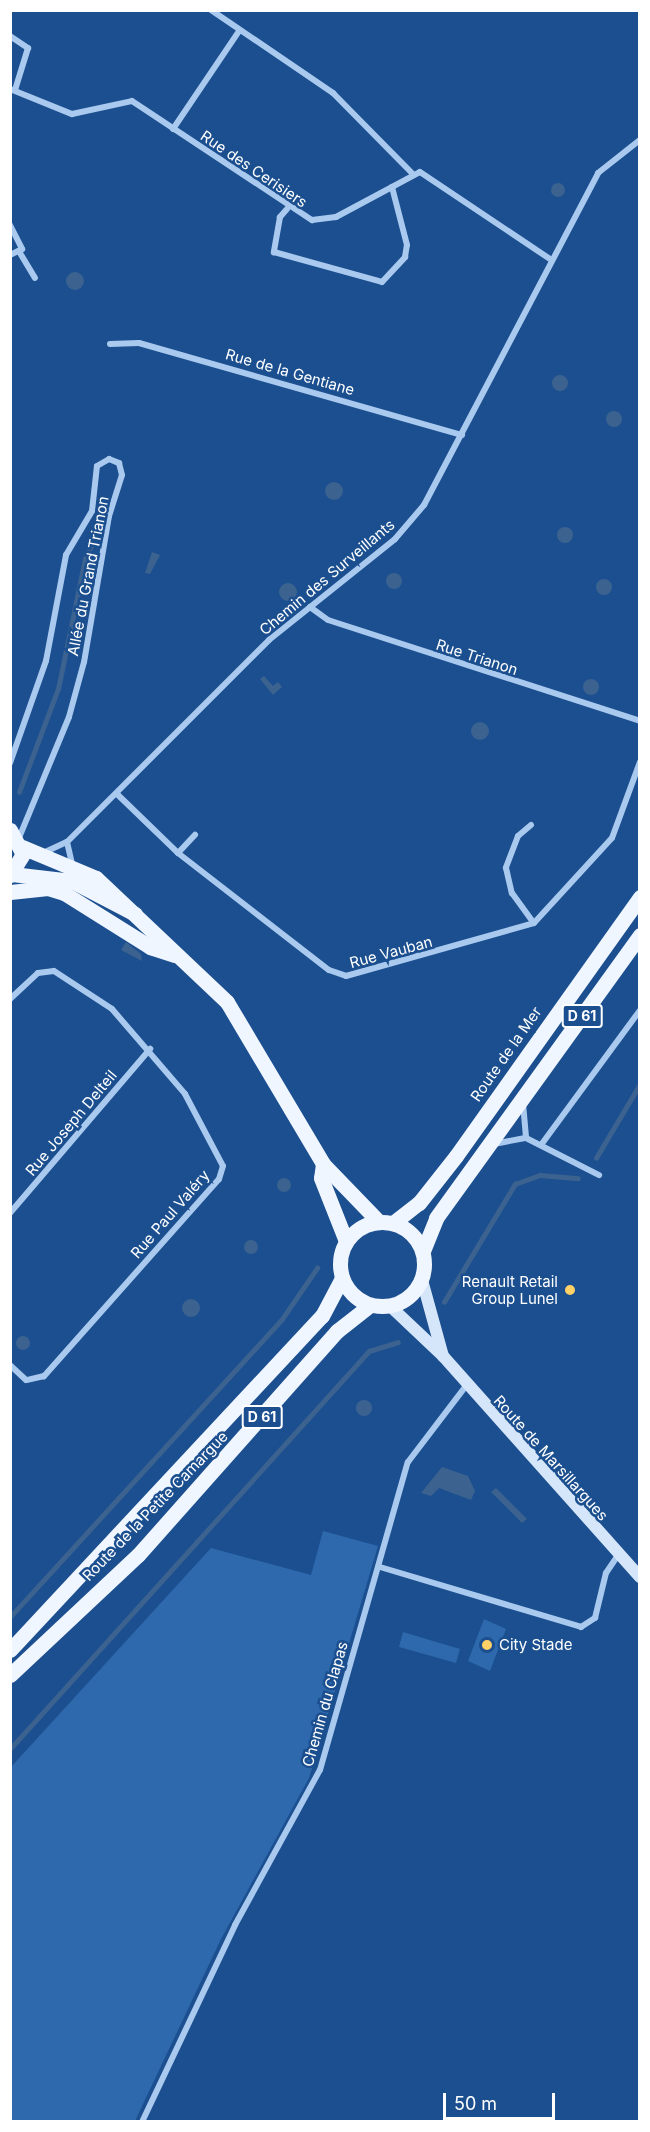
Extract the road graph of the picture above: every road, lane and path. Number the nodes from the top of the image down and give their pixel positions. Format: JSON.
{"nodes":[{"id":1,"x":211,"y":10,"type":"edge"},
{"id":2,"x":239,"y":31,"type":"junction"},
{"id":3,"x":10,"y":36,"type":"edge"},
{"id":4,"x":13,"y":89,"type":"edge"},
{"id":5,"x":173,"y":129,"type":"junction"},
{"id":6,"x":639,"y":140,"type":"edge"},
{"id":7,"x":412,"y":173,"type":"junction"},
{"id":8,"x":392,"y":187,"type":"junction"},
{"id":9,"x":287,"y":208,"type":"junction"},
{"id":10,"x":10,"y":225,"type":"edge"},
{"id":11,"x":20,"y":253,"type":"junction"},
{"id":12,"x":10,"y":255,"type":"edge"},
{"id":13,"x":550,"y":259,"type":"junction"},
{"id":14,"x":35,"y":278,"type":"dead end"},
{"id":15,"x":110,"y":344,"type":"dead end"},
{"id":16,"x":462,"y":435,"type":"junction"},
{"id":17,"x":310,"y":607,"type":"junction"},
{"id":18,"x":639,"y":721,"type":"edge"},
{"id":19,"x":639,"y":762,"type":"edge"},
{"id":20,"x":10,"y":763,"type":"edge"},
{"id":21,"x":117,"y":795,"type":"junction"},
{"id":22,"x":531,"y":825,"type":"dead end"},
{"id":23,"x":195,"y":835,"type":"dead end"},
{"id":24,"x":17,"y":838,"type":"edge"},
{"id":25,"x":67,"y":842,"type":"junction"},
{"id":26,"x":178,"y":853,"type":"junction"},
{"id":27,"x":40,"y":855,"type":"junction"},
{"id":28,"x":74,"y":866,"type":"junction"},
{"id":29,"x":11,"y":874,"type":"edge"},
{"id":30,"x":10,"y":892,"type":"edge"},
{"id":31,"x":639,"y":897,"type":"edge"},
{"id":32,"x":135,"y":914,"type":"junction"},
{"id":33,"x":534,"y":923,"type":"junction"},
{"id":34,"x":639,"y":934,"type":"edge"},
{"id":35,"x":181,"y":957,"type":"junction"},
{"id":36,"x":10,"y":999,"type":"edge"},
{"id":37,"x":639,"y":1010,"type":"edge"},
{"id":38,"x":150,"y":1049,"type":"junction"},
{"id":39,"x":524,"y":1096,"type":"junction"},
{"id":40,"x":526,"y":1138,"type":"junction"},
{"id":41,"x":541,"y":1145,"type":"junction"},
{"id":42,"x":488,"y":1146,"type":"junction"},
{"id":43,"x":323,"y":1164,"type":"junction"},
{"id":44,"x":599,"y":1175,"type":"dead end"},
{"id":45,"x":10,"y":1213,"type":"edge"},
{"id":46,"x":386,"y":1222,"type":"junction"},
{"id":47,"x":346,"y":1241,"type":"junction"},
{"id":48,"x":423,"y":1251,"type":"junction"},
{"id":49,"x":342,"y":1278,"type":"junction"},
{"id":50,"x":422,"y":1280,"type":"junction"},
{"id":51,"x":370,"y":1305,"type":"junction"},
{"id":52,"x":390,"y":1306,"type":"junction"},
{"id":53,"x":444,"y":1356,"type":"junction"},
{"id":54,"x":10,"y":1365,"type":"edge"},
{"id":55,"x":466,"y":1386,"type":"junction"},
{"id":56,"x":618,"y":1555,"type":"junction"},
{"id":57,"x":380,"y":1567,"type":"junction"},
{"id":58,"x":639,"y":1577,"type":"edge"},
{"id":59,"x":10,"y":1650,"type":"edge"},
{"id":60,"x":10,"y":1675,"type":"edge"},
{"id":61,"x":142,"y":2121,"type":"edge"}],
"edges":[{"from":1,"to":2,"type":"street"},
{"from":2,"to":5,"type":"street"},
{"from":2,"to":7,"type":"street"},
{"from":3,"to":4,"type":"street"},
{"from":4,"to":5,"type":"street","name":"Rue des Cerisiers"},
{"from":5,"to":9,"type":"street","name":"Rue des Cerisiers"},
{"from":6,"to":13,"type":"street","name":"Chemin des Surveillants"},
{"from":7,"to":8,"type":"street","name":"Rue des Cerisiers"},
{"from":7,"to":13,"type":"street"},
{"from":8,"to":9,"type":"street","name":"Rue des Cerisiers"},
{"from":8,"to":9,"type":"street"},
{"from":10,"to":11,"type":"street"},
{"from":11,"to":12,"type":"street"},
{"from":11,"to":14,"type":"street"},
{"from":13,"to":16,"type":"street","name":"Chemin des Surveillants"},
{"from":15,"to":16,"type":"street","name":"Rue de la Gentiane"},
{"from":16,"to":17,"type":"street","name":"Chemin des Surveillants"},
{"from":17,"to":18,"type":"street","name":"Rue Trianon"},
{"from":17,"to":21,"type":"street","name":"Chemin des Surveillants"},
{"from":19,"to":33,"type":"street"},
{"from":20,"to":24,"type":"street","name":"Allée du Grand Trianon"},
{"from":21,"to":25,"type":"street","name":"Chemin des Surveillants"},
{"from":21,"to":26,"type":"street","name":"Rue Vauban"},
{"from":22,"to":33,"type":"street"},
{"from":23,"to":26,"type":"street"},
{"from":24,"to":27,"type":"main road"},
{"from":24,"to":29,"type":"main road"},
{"from":25,"to":27,"type":"street","name":"Chemin des Surveillants"},
{"from":25,"to":28,"type":"street"},
{"from":26,"to":33,"type":"street","name":"Rue Vauban"},
{"from":27,"to":28,"type":"main road"},
{"from":28,"to":32,"type":"main road"},
{"from":29,"to":32,"type":"main road"},
{"from":30,"to":35,"type":"main road"},
{"from":31,"to":46,"type":"main road","name":"Route de la Mer","number":"D 61"},
{"from":32,"to":35,"type":"main road"},
{"from":34,"to":39,"type":"main road","number":"D 61"},
{"from":35,"to":43,"type":"main road"},
{"from":36,"to":38,"type":"street","name":"Rue Paul Valéry"},
{"from":37,"to":41,"type":"street"},
{"from":38,"to":45,"type":"street","name":"Rue Joseph Delteil"},
{"from":38,"to":54,"type":"street","name":"Rue Paul Valéry"},
{"from":39,"to":40,"type":"street"},
{"from":39,"to":42,"type":"main road","number":"D 61"},
{"from":40,"to":41,"type":"street"},
{"from":40,"to":42,"type":"street"},
{"from":41,"to":44,"type":"street"},
{"from":42,"to":48,"type":"main road","number":"D 61"},
{"from":43,"to":46,"type":"main road"},
{"from":43,"to":47,"type":"main road"},
{"from":46,"to":47,"type":"main road"},
{"from":46,"to":48,"type":"main road"},
{"from":47,"to":49,"type":"main road"},
{"from":48,"to":50,"type":"main road"},
{"from":49,"to":51,"type":"main road"},
{"from":49,"to":59,"type":"main road","name":"Route de la Petite Camargue","number":"D 61"},
{"from":50,"to":52,"type":"main road"},
{"from":50,"to":53,"type":"main road","name":"Route de Marsillargues"},
{"from":51,"to":52,"type":"main road"},
{"from":51,"to":60,"type":"main road","name":"Route de la Petite Camargue","number":"D 61"},
{"from":52,"to":53,"type":"main road","name":"Route de Marsillargues"},
{"from":53,"to":55,"type":"main road","name":"Route de Marsillargues"},
{"from":55,"to":56,"type":"main road","name":"Route de Marsillargues"},
{"from":55,"to":57,"type":"street","name":"Chemin du Clapas"},
{"from":56,"to":57,"type":"street"},
{"from":56,"to":58,"type":"main road","name":"Route de Marsillargues"},
{"from":57,"to":61,"type":"street","name":"Chemin du Clapas"}]}
